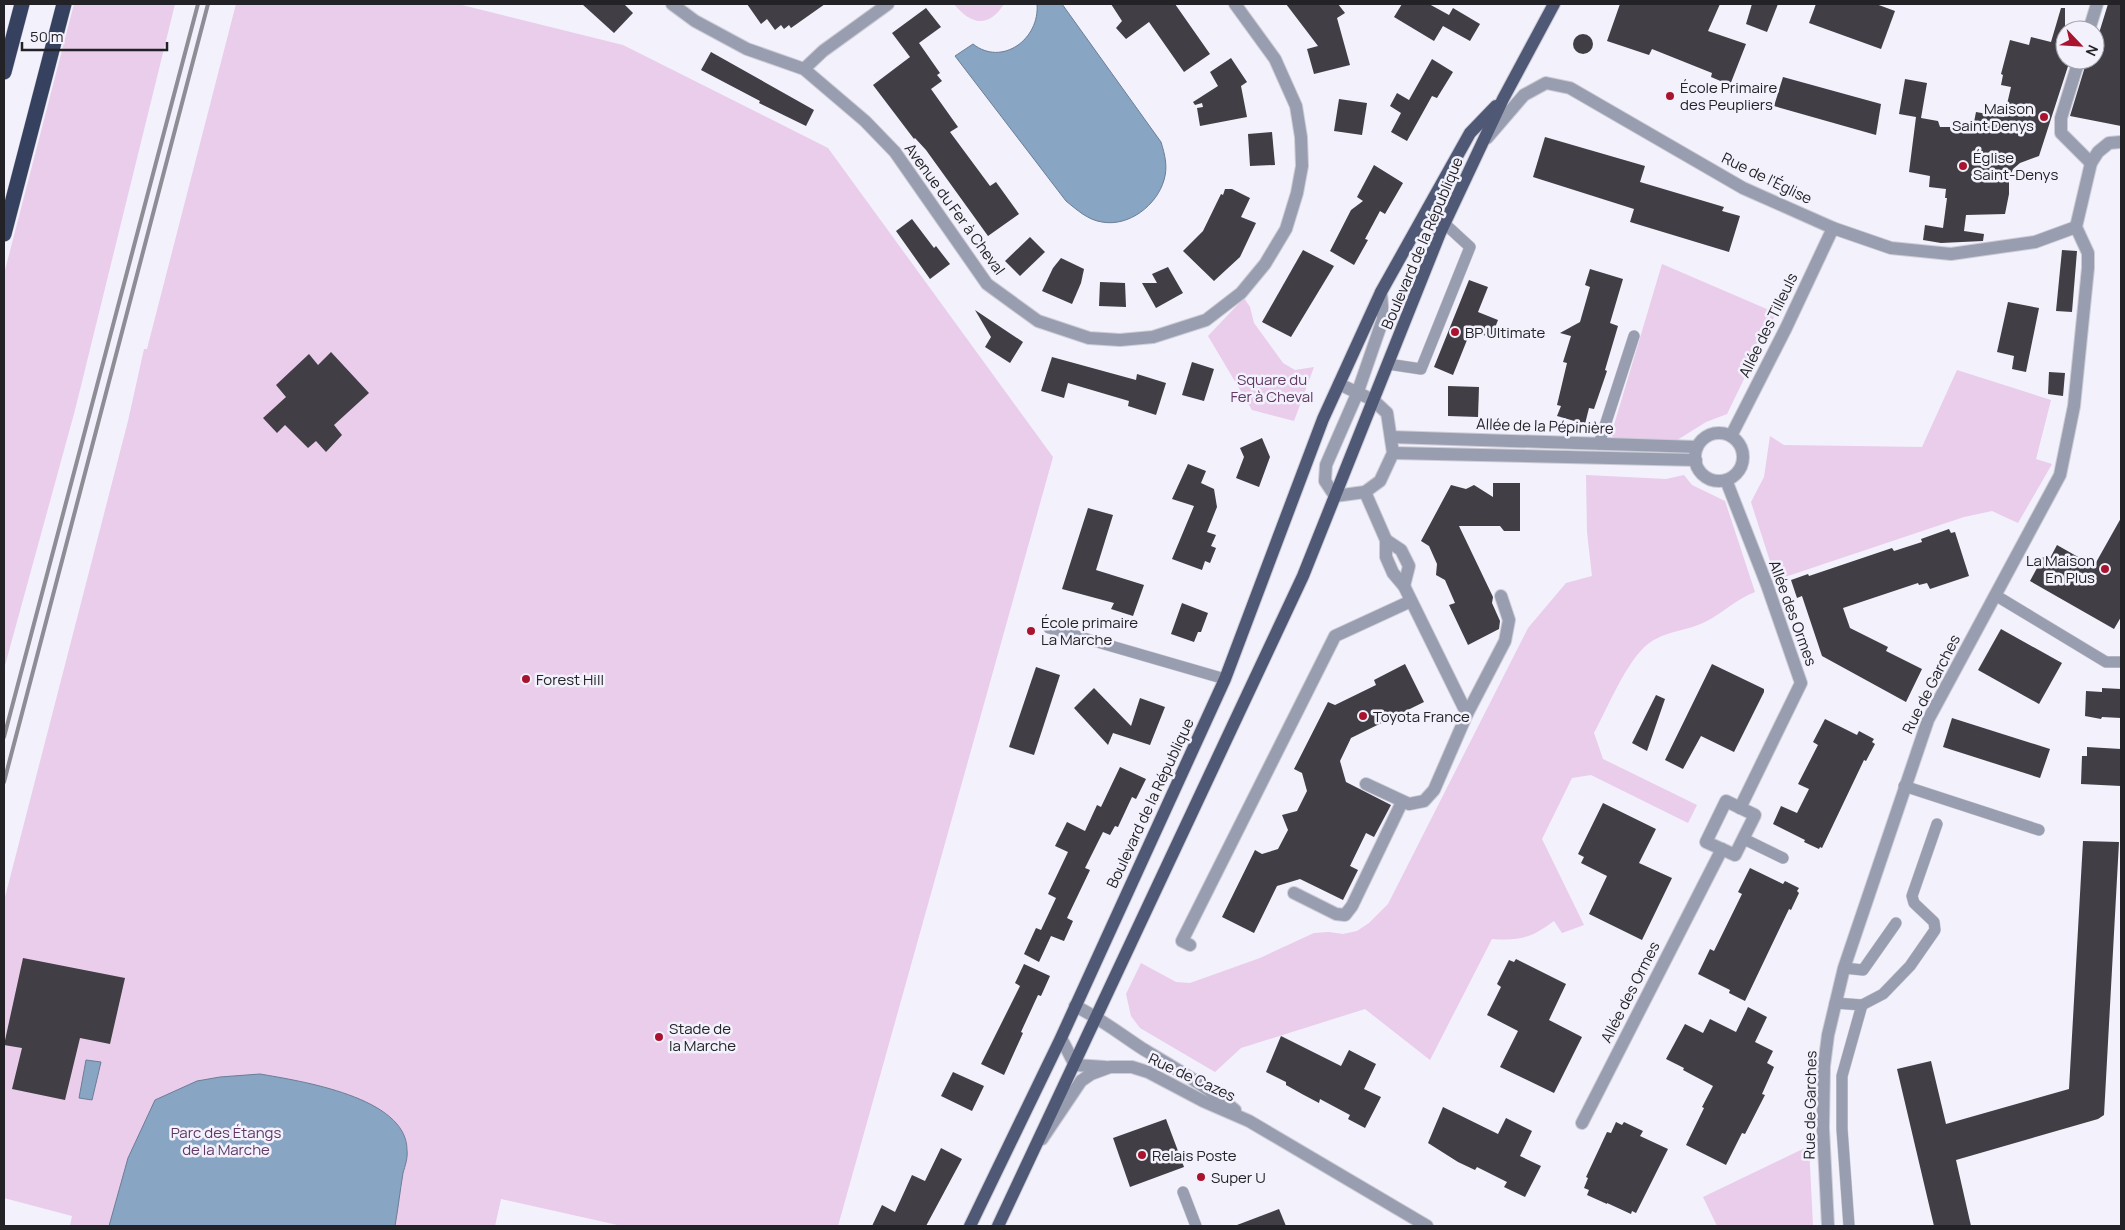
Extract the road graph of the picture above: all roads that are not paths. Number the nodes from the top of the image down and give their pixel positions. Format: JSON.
{"nodes":[{"id":1,"x":22,"y":4,"type":"edge"},
{"id":2,"x":64,"y":4,"type":"edge"},
{"id":3,"x":672,"y":4,"type":"edge"},
{"id":4,"x":888,"y":4,"type":"edge"},
{"id":5,"x":1235,"y":4,"type":"edge"},
{"id":6,"x":1554,"y":4,"type":"edge"},
{"id":7,"x":2097,"y":4,"type":"edge"},
{"id":8,"x":2092,"y":20,"type":"edge"},
{"id":9,"x":804,"y":69,"type":"junction"},
{"id":10,"x":2077,"y":70,"type":"edge"},
{"id":11,"x":4,"y":72,"type":"edge"},
{"id":12,"x":1503,"y":99,"type":"junction"},
{"id":13,"x":2121,"y":142,"type":"edge"},
{"id":14,"x":1483,"y":144,"type":"junction"},
{"id":15,"x":2091,"y":163,"type":"junction"},
{"id":16,"x":1445,"y":224,"type":"junction"},
{"id":17,"x":2076,"y":227,"type":"junction"},
{"id":18,"x":1833,"y":228,"type":"junction"},
{"id":19,"x":4,"y":234,"type":"edge"},
{"id":20,"x":1381,"y":292,"type":"junction"},
{"id":21,"x":1634,"y":336,"type":"dead end"},
{"id":22,"x":1388,"y":364,"type":"junction"},
{"id":23,"x":1339,"y":384,"type":"junction"},
{"id":24,"x":1357,"y":394,"type":"junction"},
{"id":25,"x":1373,"y":400,"type":"junction"},
{"id":26,"x":1731,"y":436,"type":"junction"},
{"id":27,"x":1390,"y":437,"type":"junction"},
{"id":28,"x":1698,"y":447,"type":"junction"},
{"id":29,"x":1598,"y":450,"type":"junction"},
{"id":30,"x":1393,"y":453,"type":"junction"},
{"id":31,"x":1696,"y":460,"type":"junction"},
{"id":32,"x":1726,"y":480,"type":"junction"},
{"id":33,"x":1365,"y":492,"type":"junction"},
{"id":34,"x":1335,"y":496,"type":"junction"},
{"id":35,"x":1995,"y":595,"type":"junction"},
{"id":36,"x":1501,"y":596,"type":"dead end"},
{"id":37,"x":1411,"y":601,"type":"junction"},
{"id":38,"x":1049,"y":628,"type":"dead end"},
{"id":39,"x":2121,"y":662,"type":"edge"},
{"id":40,"x":1225,"y":678,"type":"junction"},
{"id":41,"x":1467,"y":714,"type":"junction"},
{"id":42,"x":1366,"y":784,"type":"dead end"},
{"id":43,"x":1904,"y":786,"type":"junction"},
{"id":44,"x":1402,"y":802,"type":"junction"},
{"id":45,"x":1740,"y":808,"type":"junction"},
{"id":46,"x":1937,"y":824,"type":"dead end"},
{"id":47,"x":2039,"y":830,"type":"dead end"},
{"id":48,"x":1744,"y":839,"type":"junction"},
{"id":49,"x":1722,"y":849,"type":"junction"},
{"id":50,"x":1783,"y":858,"type":"dead end"},
{"id":51,"x":1294,"y":893,"type":"dead end"},
{"id":52,"x":1896,"y":922,"type":"dead end"},
{"id":53,"x":1190,"y":945,"type":"dead end"},
{"id":54,"x":1844,"y":968,"type":"junction"},
{"id":55,"x":1835,"y":1003,"type":"junction"},
{"id":56,"x":1862,"y":1005,"type":"junction"},
{"id":57,"x":1075,"y":1006,"type":"junction"},
{"id":58,"x":1097,"y":1017,"type":"junction"},
{"id":59,"x":1061,"y":1038,"type":"junction"},
{"id":60,"x":1075,"y":1065,"type":"junction"},
{"id":61,"x":1110,"y":1068,"type":"junction"},
{"id":62,"x":1249,"y":1121,"type":"junction"},
{"id":63,"x":1582,"y":1123,"type":"dead end"},
{"id":64,"x":1038,"y":1145,"type":"junction"},
{"id":65,"x":1183,"y":1192,"type":"dead end"},
{"id":66,"x":970,"y":1226,"type":"edge"},
{"id":67,"x":998,"y":1226,"type":"edge"},
{"id":68,"x":1196,"y":1226,"type":"edge"},
{"id":69,"x":1427,"y":1226,"type":"edge"},
{"id":70,"x":1828,"y":1226,"type":"edge"},
{"id":71,"x":1849,"y":1226,"type":"edge"}],
"edges":[{"from":1,"to":11,"type":"highway"},
{"from":2,"to":19,"type":"highway"},
{"from":3,"to":9,"type":"street"},
{"from":4,"to":9,"type":"street"},
{"from":5,"to":9,"type":"street","name":"Avenue du Fer à Cheval"},
{"from":6,"to":12,"type":"main road","name":"Boulevard de la République"},
{"from":7,"to":8,"type":"street"},
{"from":10,"to":15,"type":"street"},
{"from":12,"to":14,"type":"main road","name":"Boulevard de la République"},
{"from":12,"to":20,"type":"main road","name":"Boulevard de la République"},
{"from":13,"to":15,"type":"street"},
{"from":14,"to":16,"type":"main road","name":"Boulevard de la République"},
{"from":14,"to":18,"type":"street","name":"Rue de l'Église"},
{"from":15,"to":17,"type":"street"},
{"from":16,"to":22,"type":"main road","name":"Boulevard de la République"},
{"from":16,"to":22,"type":"lane"},
{"from":17,"to":18,"type":"street","name":"Rue de l'Église"},
{"from":17,"to":35,"type":"street","name":"Rue de Garches"},
{"from":18,"to":26,"type":"street","name":"Allée des Tilleuls"},
{"from":20,"to":23,"type":"main road","name":"Boulevard de la République"},
{"from":20,"to":24,"type":"street","name":"Boulevard de la République"},
{"from":21,"to":29,"type":"lane"},
{"from":22,"to":25,"type":"main road","name":"Boulevard de la République"},
{"from":23,"to":24,"type":"street"},
{"from":23,"to":40,"type":"main road","name":"Boulevard de la République"},
{"from":24,"to":25,"type":"street"},
{"from":24,"to":34,"type":"street","name":"Boulevard de la République"},
{"from":25,"to":27,"type":"street"},
{"from":25,"to":34,"type":"main road","name":"Boulevard de la République"},
{"from":26,"to":28,"type":"street"},
{"from":26,"to":32,"type":"street"},
{"from":27,"to":29,"type":"street","name":"Allée de la Pépinière"},
{"from":27,"to":30,"type":"street"},
{"from":28,"to":29,"type":"street","name":"Allée de la Pépinière"},
{"from":28,"to":31,"type":"street"},
{"from":29,"to":30,"type":"street","name":"Allée de la Pépinière"},
{"from":29,"to":31,"type":"street","name":"Allée de la Pépinière"},
{"from":30,"to":33,"type":"street"},
{"from":31,"to":32,"type":"street"},
{"from":32,"to":45,"type":"street","name":"Allée des Ormes"},
{"from":33,"to":34,"type":"street"},
{"from":33,"to":37,"type":"street"},
{"from":34,"to":58,"type":"main road","name":"Boulevard de la République"},
{"from":35,"to":39,"type":"lane"},
{"from":35,"to":43,"type":"street","name":"Rue de Garches"},
{"from":36,"to":41,"type":"street"},
{"from":37,"to":41,"type":"street"},
{"from":37,"to":53,"type":"street"},
{"from":38,"to":40,"type":"lane"},
{"from":40,"to":57,"type":"main road","name":"Boulevard de la République"},
{"from":41,"to":44,"type":"street"},
{"from":42,"to":44,"type":"street"},
{"from":43,"to":47,"type":"lane"},
{"from":43,"to":54,"type":"street","name":"Rue de Garches"},
{"from":44,"to":51,"type":"street"},
{"from":45,"to":48,"type":"street"},
{"from":45,"to":49,"type":"street"},
{"from":46,"to":56,"type":"lane"},
{"from":48,"to":49,"type":"street"},
{"from":48,"to":50,"type":"lane"},
{"from":49,"to":63,"type":"street","name":"Allée des Ormes"},
{"from":52,"to":54,"type":"lane"},
{"from":54,"to":55,"type":"street","name":"Rue de Garches"},
{"from":55,"to":56,"type":"lane"},
{"from":55,"to":70,"type":"street","name":"Rue de Garches"},
{"from":56,"to":71,"type":"lane"},
{"from":57,"to":58,"type":"street","name":"Rue de Cazes"},
{"from":57,"to":59,"type":"main road","name":"Boulevard de la République"},
{"from":58,"to":60,"type":"main road","name":"Boulevard de la République"},
{"from":58,"to":62,"type":"street","name":"Rue de Cazes"},
{"from":59,"to":60,"type":"street"},
{"from":59,"to":66,"type":"main road","name":"Boulevard de la République"},
{"from":60,"to":61,"type":"street"},
{"from":60,"to":64,"type":"main road","name":"Boulevard de la République"},
{"from":61,"to":62,"type":"street","name":"Rue de Cazes"},
{"from":61,"to":64,"type":"street","name":"Rue de Cazes"},
{"from":62,"to":69,"type":"street","name":"Rue de Cazes"},
{"from":64,"to":67,"type":"main road","name":"Boulevard de la République"},
{"from":65,"to":68,"type":"lane"}]}
